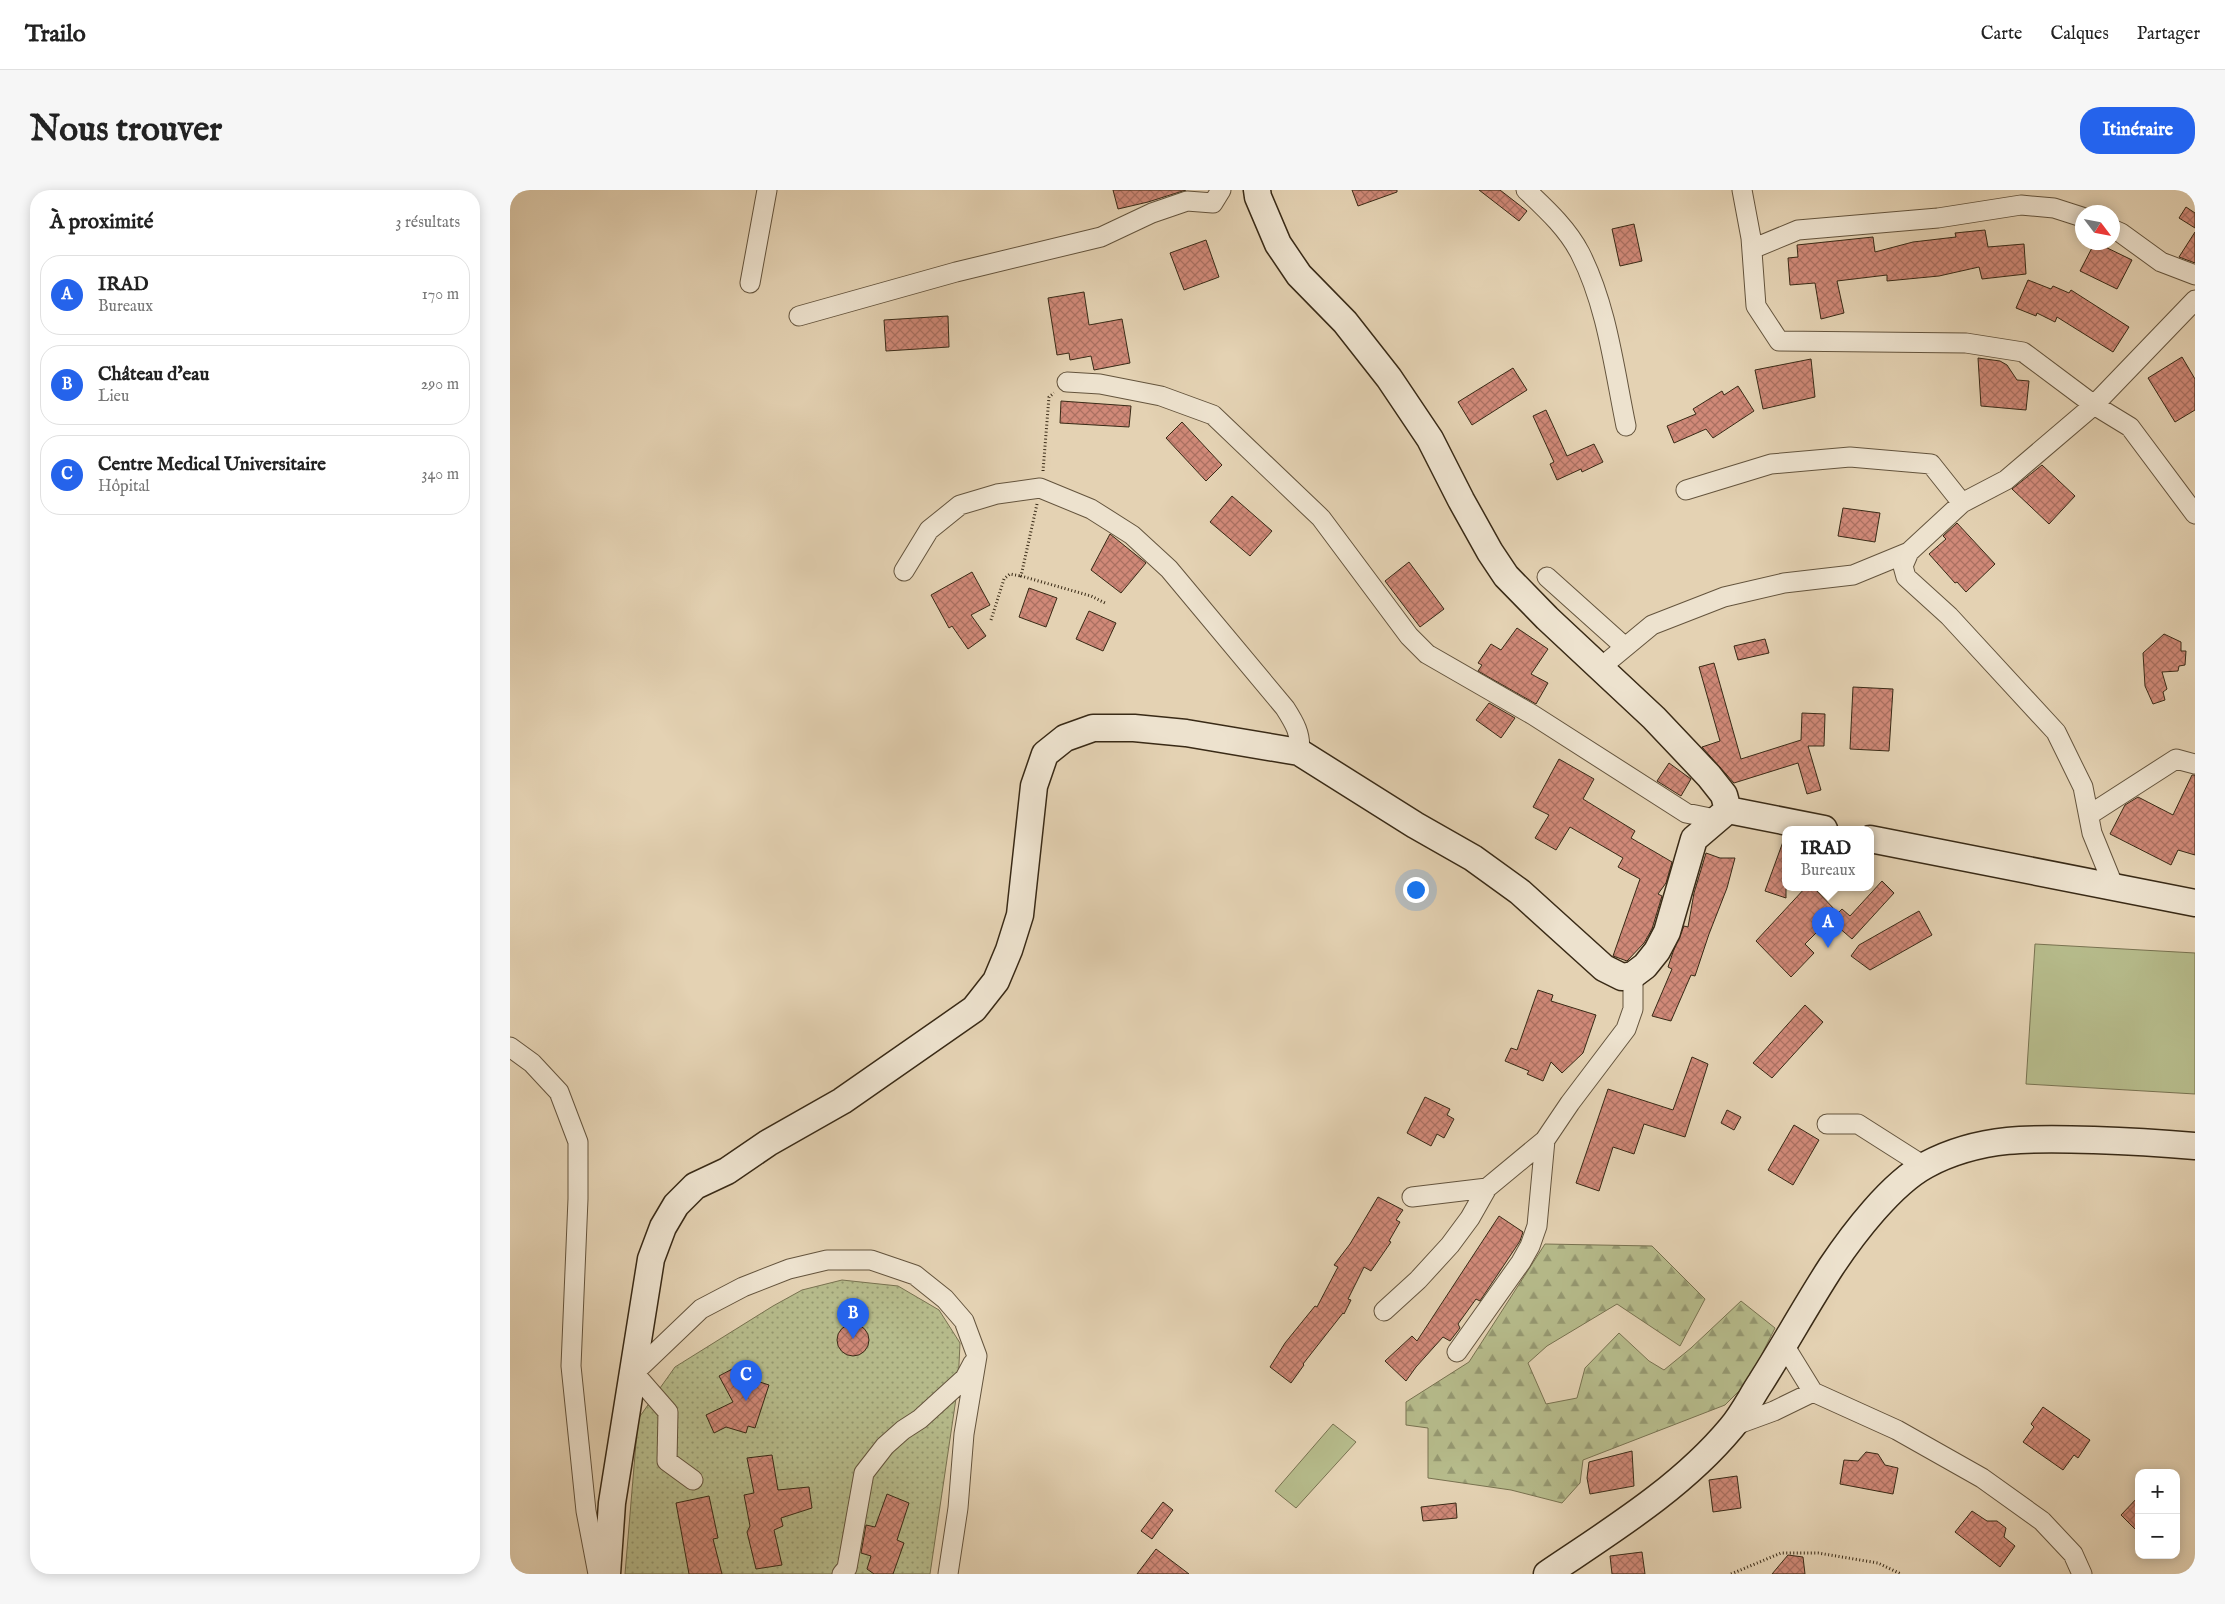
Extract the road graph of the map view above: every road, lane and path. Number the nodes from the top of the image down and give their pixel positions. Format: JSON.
{"nodes":[{"id":1,"x":766,"y":190,"type":"edge"},
{"id":2,"x":1221,"y":190,"type":"edge"},
{"id":3,"x":1257,"y":190,"type":"edge"},
{"id":4,"x":1526,"y":190,"type":"edge"},
{"id":5,"x":1742,"y":190,"type":"edge"},
{"id":6,"x":2075,"y":215,"type":"edge"},
{"id":7,"x":2120,"y":233,"type":"edge"},
{"id":8,"x":1752,"y":249,"type":"junction"},
{"id":9,"x":2195,"y":275,"type":"edge"},
{"id":10,"x":750,"y":282,"type":"dead end"},
{"id":11,"x":2195,"y":300,"type":"edge"},
{"id":12,"x":799,"y":316,"type":"dead end"},
{"id":13,"x":1067,"y":382,"type":"joint"},
{"id":14,"x":2094,"y":405,"type":"junction"},
{"id":15,"x":1626,"y":426,"type":"dead end"},
{"id":16,"x":1040,"y":488,"type":"junction"},
{"id":17,"x":1686,"y":490,"type":"dead end"},
{"id":18,"x":1962,"y":503,"type":"junction"},
{"id":19,"x":2195,"y":514,"type":"edge"},
{"id":20,"x":1909,"y":552,"type":"junction"},
{"id":21,"x":904,"y":571,"type":"dead end"},
{"id":22,"x":1020,"y":576,"type":"junction"},
{"id":23,"x":1547,"y":577,"type":"dead end"},
{"id":24,"x":1107,"y":604,"type":"dead end"},
{"id":25,"x":991,"y":620,"type":"dead end"},
{"id":26,"x":1625,"y":648,"type":"junction"},
{"id":27,"x":1600,"y":668,"type":"junction"},
{"id":28,"x":1299,"y":752,"type":"junction"},
{"id":29,"x":2195,"y":764,"type":"edge"},
{"id":30,"x":1721,"y":814,"type":"junction"},
{"id":31,"x":2089,"y":815,"type":"junction"},
{"id":32,"x":1803,"y":826,"type":"edge"},
{"id":33,"x":1874,"y":840,"type":"edge"},
{"id":34,"x":2114,"y":887,"type":"junction"},
{"id":35,"x":2195,"y":903,"type":"edge"},
{"id":36,"x":1633,"y":975,"type":"junction"},
{"id":37,"x":510,"y":1047,"type":"edge"},
{"id":38,"x":1827,"y":1124,"type":"dead end"},
{"id":39,"x":1546,"y":1140,"type":"junction"},
{"id":40,"x":2195,"y":1146,"type":"edge"},
{"id":41,"x":1924,"y":1166,"type":"junction"},
{"id":42,"x":1488,"y":1188,"type":"junction"},
{"id":43,"x":1412,"y":1197,"type":"dead end"},
{"id":44,"x":1384,"y":1311,"type":"dead end"},
{"id":45,"x":1784,"y":1345,"type":"junction"},
{"id":46,"x":1457,"y":1352,"type":"dead end"},
{"id":47,"x":977,"y":1356,"type":"junction"},
{"id":48,"x":634,"y":1373,"type":"junction"},
{"id":49,"x":1813,"y":1392,"type":"junction"},
{"id":50,"x":1733,"y":1426,"type":"junction"},
{"id":51,"x":692,"y":1480,"type":"dead end"},
{"id":52,"x":598,"y":1574,"type":"edge"},
{"id":53,"x":607,"y":1574,"type":"edge"},
{"id":54,"x":842,"y":1574,"type":"edge"},
{"id":55,"x":948,"y":1574,"type":"edge"},
{"id":56,"x":1547,"y":1574,"type":"edge"},
{"id":57,"x":1731,"y":1574,"type":"edge"},
{"id":58,"x":1901,"y":1574,"type":"edge"},
{"id":59,"x":2082,"y":1574,"type":"edge"}],
"edges":[{"from":1,"to":10,"type":"street"},
{"from":2,"to":12,"type":"street"},
{"from":3,"to":27,"type":"street"},
{"from":4,"to":15,"type":"street"},
{"from":5,"to":8,"type":"street"},
{"from":6,"to":8,"type":"street"},
{"from":7,"to":9,"type":"street"},
{"from":8,"to":14,"type":"street"},
{"from":11,"to":14,"type":"street"},
{"from":13,"to":16,"type":"path"},
{"from":13,"to":30,"type":"street"},
{"from":14,"to":18,"type":"street"},
{"from":14,"to":19,"type":"street"},
{"from":16,"to":21,"type":"street"},
{"from":16,"to":22,"type":"path"},
{"from":16,"to":28,"type":"street"},
{"from":17,"to":18,"type":"street"},
{"from":18,"to":20,"type":"street"},
{"from":20,"to":26,"type":"street"},
{"from":20,"to":31,"type":"street"},
{"from":22,"to":24,"type":"path"},
{"from":22,"to":25,"type":"path"},
{"from":23,"to":26,"type":"street"},
{"from":26,"to":27,"type":"street"},
{"from":27,"to":30,"type":"street"},
{"from":28,"to":36,"type":"street"},
{"from":28,"to":48,"type":"street"},
{"from":29,"to":31,"type":"street"},
{"from":30,"to":32,"type":"street"},
{"from":30,"to":36,"type":"street"},
{"from":31,"to":34,"type":"street"},
{"from":33,"to":34,"type":"street"},
{"from":34,"to":35,"type":"street"},
{"from":36,"to":39,"type":"street"},
{"from":37,"to":52,"type":"street"},
{"from":38,"to":41,"type":"street"},
{"from":39,"to":42,"type":"street"},
{"from":39,"to":46,"type":"street"},
{"from":40,"to":41,"type":"street"},
{"from":41,"to":45,"type":"street"},
{"from":42,"to":43,"type":"street"},
{"from":42,"to":44,"type":"street"},
{"from":45,"to":49,"type":"street"},
{"from":45,"to":50,"type":"street"},
{"from":47,"to":48,"type":"street"},
{"from":47,"to":54,"type":"street"},
{"from":47,"to":55,"type":"street"},
{"from":48,"to":51,"type":"street"},
{"from":48,"to":53,"type":"street"},
{"from":49,"to":50,"type":"street"},
{"from":49,"to":59,"type":"street"},
{"from":50,"to":56,"type":"street"},
{"from":57,"to":58,"type":"path"}]}
